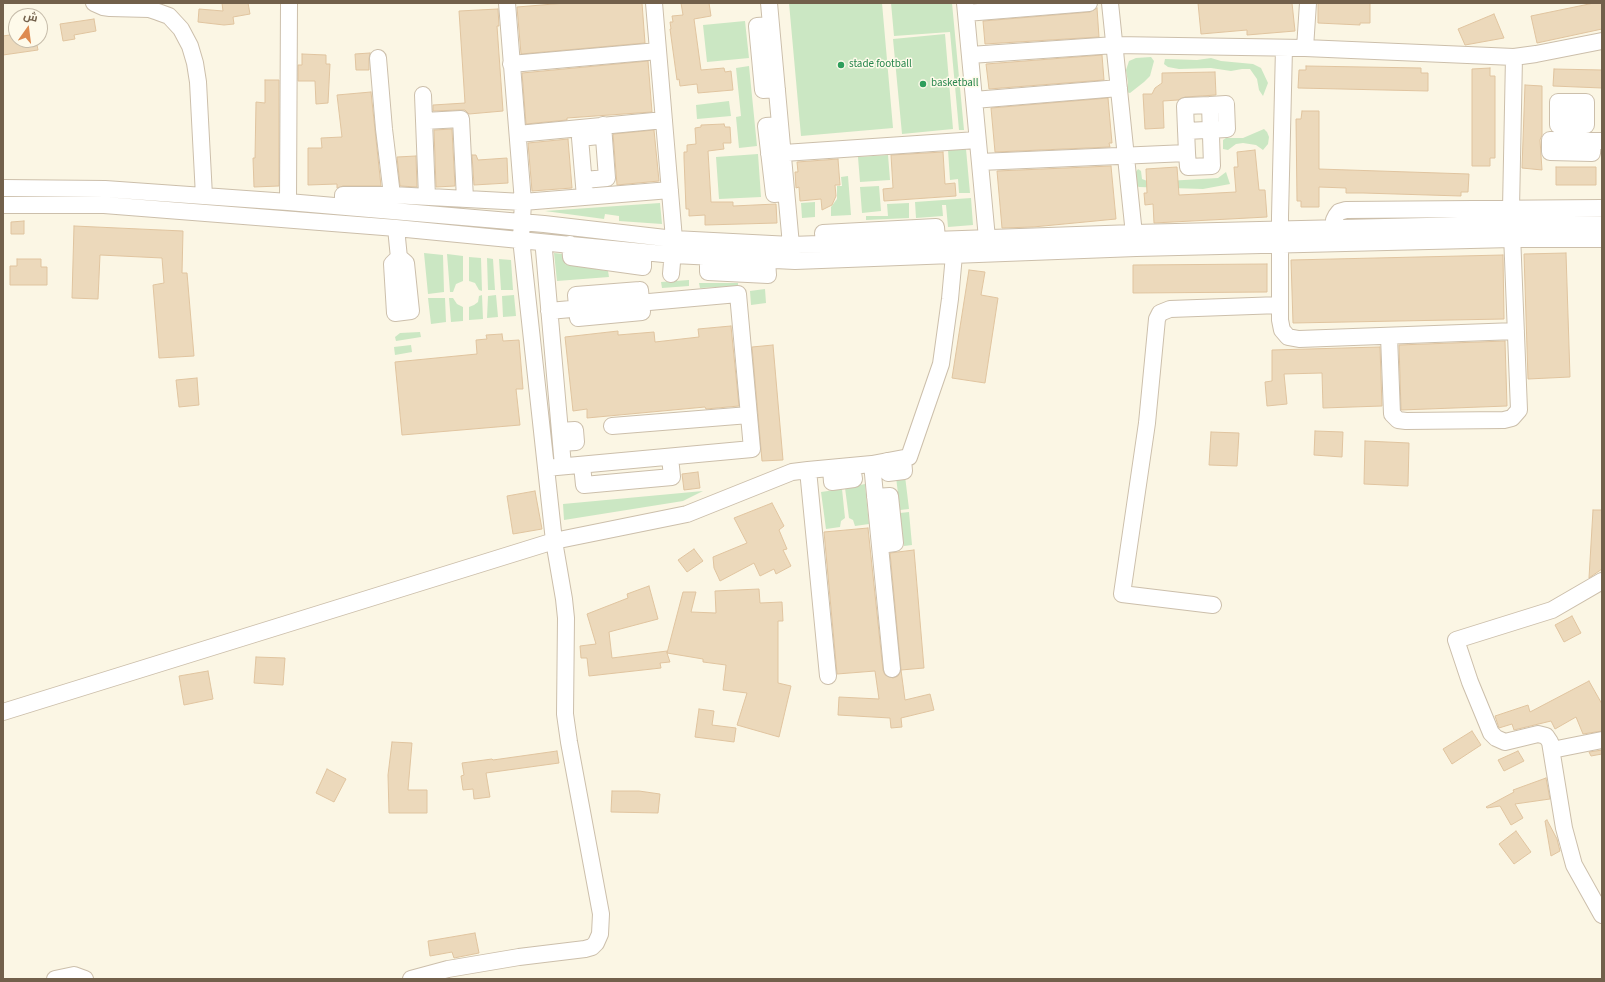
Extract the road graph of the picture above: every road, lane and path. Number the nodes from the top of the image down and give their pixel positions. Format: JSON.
{"nodes":[{"id":1,"x":94,"y":3,"type":"edge"},
{"id":2,"x":289,"y":3,"type":"edge"},
{"id":3,"x":507,"y":3,"type":"edge"},
{"id":4,"x":654,"y":3,"type":"edge"},
{"id":5,"x":769,"y":3,"type":"edge"},
{"id":6,"x":1089,"y":3,"type":"edge"},
{"id":7,"x":1110,"y":3,"type":"edge"},
{"id":8,"x":1308,"y":3,"type":"edge"},
{"id":9,"x":965,"y":8,"type":"edge"},
{"id":10,"x":1602,"y":42,"type":"edge"},
{"id":11,"x":1115,"y":44,"type":"junction"},
{"id":12,"x":1284,"y":48,"type":"junction"},
{"id":13,"x":1305,"y":48,"type":"junction"},
{"id":14,"x":1555,"y":50,"type":"junction"},
{"id":15,"x":658,"y":51,"type":"junction"},
{"id":16,"x":1602,"y":51,"type":"edge"},
{"id":17,"x":970,"y":55,"type":"junction"},
{"id":18,"x":1514,"y":57,"type":"junction"},
{"id":19,"x":378,"y":58,"type":"dead end"},
{"id":20,"x":511,"y":64,"type":"junction"},
{"id":21,"x":1119,"y":88,"type":"junction"},
{"id":22,"x":423,"y":95,"type":"dead end"},
{"id":23,"x":974,"y":100,"type":"junction"},
{"id":24,"x":1572,"y":102,"type":"dead end"},
{"id":25,"x":664,"y":120,"type":"junction"},
{"id":26,"x":424,"y":121,"type":"junction"},
{"id":27,"x":1211,"y":130,"type":"junction"},
{"id":28,"x":603,"y":131,"type":"junction"},
{"id":29,"x":1186,"y":131,"type":"junction"},
{"id":30,"x":518,"y":134,"type":"junction"},
{"id":31,"x":977,"y":140,"type":"junction"},
{"id":32,"x":1566,"y":140,"type":"junction"},
{"id":33,"x":1596,"y":145,"type":"edge"},
{"id":34,"x":1187,"y":152,"type":"junction"},
{"id":35,"x":776,"y":154,"type":"junction"},
{"id":36,"x":1126,"y":155,"type":"junction"},
{"id":37,"x":980,"y":162,"type":"junction"},
{"id":38,"x":584,"y":180,"type":"junction"},
{"id":39,"x":3,"y":188,"type":"edge"},
{"id":40,"x":670,"y":190,"type":"junction"},
{"id":41,"x":392,"y":195,"type":"junction"},
{"id":42,"x":204,"y":196,"type":"junction"},
{"id":43,"x":427,"y":197,"type":"junction"},
{"id":44,"x":585,"y":197,"type":"junction"},
{"id":45,"x":465,"y":199,"type":"junction"},
{"id":46,"x":288,"y":202,"type":"junction"},
{"id":47,"x":523,"y":202,"type":"junction"},
{"id":48,"x":3,"y":205,"type":"edge"},
{"id":49,"x":342,"y":206,"type":"junction"},
{"id":50,"x":1602,"y":208,"type":"edge"},
{"id":51,"x":522,"y":222,"type":"junction"},
{"id":52,"x":1511,"y":224,"type":"junction"},
{"id":53,"x":1602,"y":224,"type":"edge"},
{"id":54,"x":396,"y":228,"type":"junction"},
{"id":55,"x":1280,"y":238,"type":"junction"},
{"id":56,"x":521,"y":239,"type":"junction"},
{"id":57,"x":1602,"y":239,"type":"edge"},
{"id":58,"x":1135,"y":241,"type":"junction"},
{"id":59,"x":791,"y":245,"type":"junction"},
{"id":60,"x":988,"y":246,"type":"junction"},
{"id":61,"x":674,"y":247,"type":"junction"},
{"id":62,"x":544,"y":250,"type":"dead end"},
{"id":63,"x":954,"y":255,"type":"junction"},
{"id":64,"x":795,"y":261,"type":"junction"},
{"id":65,"x":671,"y":274,"type":"dead end"},
{"id":66,"x":641,"y":303,"type":"junction"},
{"id":67,"x":1280,"y":305,"type":"junction"},
{"id":68,"x":577,"y":308,"type":"junction"},
{"id":69,"x":549,"y":311,"type":"junction"},
{"id":70,"x":403,"y":316,"type":"dead end"},
{"id":71,"x":1516,"y":331,"type":"junction"},
{"id":72,"x":1389,"y":336,"type":"junction"},
{"id":73,"x":749,"y":415,"type":"junction"},
{"id":74,"x":612,"y":426,"type":"dead end"},
{"id":75,"x":712,"y":453,"type":"junction"},
{"id":76,"x":670,"y":457,"type":"junction"},
{"id":77,"x":610,"y":462,"type":"junction"},
{"id":78,"x":879,"y":463,"type":"junction"},
{"id":79,"x":582,"y":465,"type":"junction"},
{"id":80,"x":564,"y":466,"type":"junction"},
{"id":81,"x":546,"y":468,"type":"junction"},
{"id":82,"x":808,"y":470,"type":"junction"},
{"id":83,"x":554,"y":541,"type":"junction"},
{"id":84,"x":1602,"y":582,"type":"edge"},
{"id":85,"x":1213,"y":605,"type":"dead end"},
{"id":86,"x":892,"y":669,"type":"dead end"},
{"id":87,"x":828,"y":676,"type":"dead end"},
{"id":88,"x":3,"y":712,"type":"edge"},
{"id":89,"x":1602,"y":740,"type":"edge"},
{"id":90,"x":1552,"y":750,"type":"junction"},
{"id":91,"x":1602,"y":915,"type":"edge"},
{"id":92,"x":55,"y":979,"type":"edge"},
{"id":93,"x":85,"y":979,"type":"edge"},
{"id":94,"x":411,"y":979,"type":"edge"}],
"edges":[{"from":1,"to":42,"type":"street"},
{"from":2,"to":46,"type":"street"},
{"from":3,"to":20,"type":"street"},
{"from":4,"to":15,"type":"street"},
{"from":5,"to":35,"type":"street"},
{"from":6,"to":9,"type":"street"},
{"from":7,"to":11,"type":"street"},
{"from":8,"to":13,"type":"street"},
{"from":9,"to":17,"type":"street"},
{"from":10,"to":14,"type":"street"},
{"from":11,"to":12,"type":"street"},
{"from":11,"to":17,"type":"street"},
{"from":11,"to":21,"type":"street"},
{"from":12,"to":13,"type":"street"},
{"from":12,"to":55,"type":"street"},
{"from":13,"to":18,"type":"street"},
{"from":14,"to":16,"type":"street"},
{"from":14,"to":18,"type":"street"},
{"from":15,"to":20,"type":"street"},
{"from":15,"to":25,"type":"street"},
{"from":17,"to":23,"type":"street"},
{"from":18,"to":52,"type":"street"},
{"from":19,"to":41,"type":"street"},
{"from":20,"to":30,"type":"street"},
{"from":21,"to":23,"type":"street"},
{"from":21,"to":36,"type":"street"},
{"from":22,"to":26,"type":"street"},
{"from":23,"to":31,"type":"street"},
{"from":24,"to":32,"type":"street"},
{"from":25,"to":28,"type":"street"},
{"from":25,"to":40,"type":"street"},
{"from":26,"to":43,"type":"street"},
{"from":26,"to":45,"type":"street"},
{"from":27,"to":29,"type":"street"},
{"from":27,"to":29,"type":"street"},
{"from":27,"to":34,"type":"street"},
{"from":28,"to":30,"type":"street"},
{"from":28,"to":38,"type":"street"},
{"from":28,"to":38,"type":"street"},
{"from":29,"to":34,"type":"street"},
{"from":30,"to":47,"type":"street"},
{"from":31,"to":35,"type":"street"},
{"from":31,"to":37,"type":"street"},
{"from":32,"to":33,"type":"street"},
{"from":32,"to":33,"type":"street"},
{"from":34,"to":36,"type":"street"},
{"from":35,"to":59,"type":"street"},
{"from":36,"to":37,"type":"street"},
{"from":36,"to":58,"type":"street"},
{"from":37,"to":60,"type":"street"},
{"from":38,"to":44,"type":"street"},
{"from":39,"to":42,"type":"street"},
{"from":40,"to":44,"type":"street"},
{"from":40,"to":61,"type":"street"},
{"from":41,"to":43,"type":"street"},
{"from":41,"to":49,"type":"street"},
{"from":42,"to":46,"type":"street"},
{"from":43,"to":45,"type":"street"},
{"from":44,"to":47,"type":"street"},
{"from":45,"to":47,"type":"street"},
{"from":46,"to":49,"type":"street"},
{"from":47,"to":51,"type":"street"},
{"from":48,"to":54,"type":"street"},
{"from":49,"to":51,"type":"street"},
{"from":50,"to":52,"type":"street"},
{"from":51,"to":56,"type":"street"},
{"from":51,"to":61,"type":"street"},
{"from":52,"to":53,"type":"street"},
{"from":52,"to":55,"type":"street"},
{"from":52,"to":55,"type":"street"},
{"from":52,"to":57,"type":"street"},
{"from":52,"to":71,"type":"street"},
{"from":54,"to":56,"type":"street"},
{"from":54,"to":70,"type":"street"},
{"from":55,"to":58,"type":"street"},
{"from":55,"to":67,"type":"street"},
{"from":56,"to":61,"type":"street"},
{"from":56,"to":81,"type":"street"},
{"from":58,"to":60,"type":"street"},
{"from":59,"to":60,"type":"street"},
{"from":59,"to":61,"type":"street"},
{"from":59,"to":64,"type":"street"},
{"from":60,"to":63,"type":"street"},
{"from":61,"to":64,"type":"street"},
{"from":61,"to":65,"type":"street"},
{"from":62,"to":69,"type":"street"},
{"from":63,"to":64,"type":"street"},
{"from":63,"to":78,"type":"street"},
{"from":66,"to":68,"type":"street"},
{"from":66,"to":68,"type":"street"},
{"from":66,"to":73,"type":"street"},
{"from":67,"to":72,"type":"street"},
{"from":67,"to":85,"type":"street"},
{"from":68,"to":69,"type":"street"},
{"from":69,"to":80,"type":"street"},
{"from":71,"to":72,"type":"street"},
{"from":71,"to":72,"type":"street"},
{"from":73,"to":74,"type":"street"},
{"from":73,"to":75,"type":"street"},
{"from":75,"to":76,"type":"street"},
{"from":75,"to":77,"type":"street"},
{"from":76,"to":77,"type":"street"},
{"from":76,"to":79,"type":"street"},
{"from":77,"to":79,"type":"street"},
{"from":78,"to":82,"type":"street"},
{"from":78,"to":86,"type":"street"},
{"from":79,"to":80,"type":"street"},
{"from":80,"to":81,"type":"street"},
{"from":81,"to":83,"type":"street"},
{"from":82,"to":83,"type":"street"},
{"from":82,"to":87,"type":"street"},
{"from":83,"to":88,"type":"street"},
{"from":83,"to":94,"type":"street"},
{"from":84,"to":90,"type":"street"},
{"from":89,"to":90,"type":"street"},
{"from":90,"to":91,"type":"street"},
{"from":92,"to":93,"type":"street"}]}
